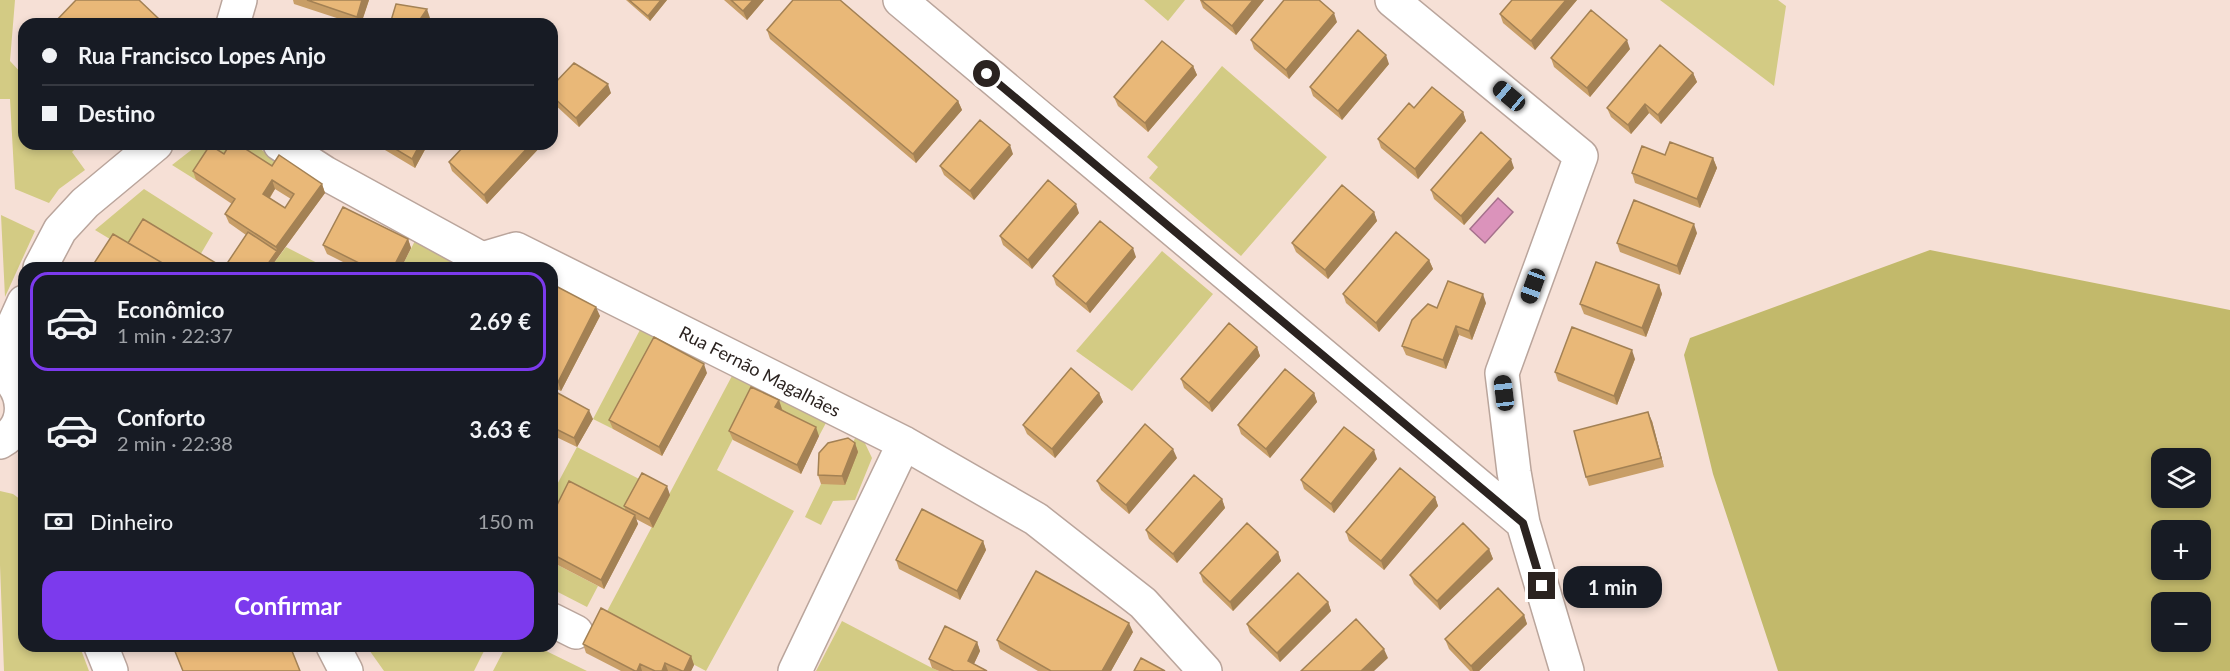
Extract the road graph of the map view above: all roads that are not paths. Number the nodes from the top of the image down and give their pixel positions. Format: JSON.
{"nodes":[{"id":1,"x":240,"y":0,"type":"edge"},
{"id":2,"x":900,"y":0,"type":"edge"},
{"id":3,"x":1392,"y":0,"type":"edge"},
{"id":4,"x":235,"y":18,"type":"edge"},
{"id":5,"x":149,"y":150,"type":"edge"},
{"id":6,"x":289,"y":150,"type":"edge"},
{"id":7,"x":43,"y":262,"type":"edge"},
{"id":8,"x":476,"y":262,"type":"edge"},
{"id":9,"x":484,"y":262,"type":"edge"},
{"id":10,"x":542,"y":262,"type":"edge"},
{"id":11,"x":558,"y":270,"type":"edge"},
{"id":12,"x":18,"y":315,"type":"edge"},
{"id":13,"x":0,"y":371,"type":"edge"},
{"id":14,"x":18,"y":390,"type":"edge"},
{"id":15,"x":18,"y":426,"type":"edge"},
{"id":16,"x":12,"y":443,"type":"edge"},
{"id":17,"x":904,"y":443,"type":"junction"},
{"id":18,"x":1523,"y":523,"type":"junction"},
{"id":19,"x":103,"y":652,"type":"edge"},
{"id":20,"x":336,"y":652,"type":"edge"},
{"id":21,"x":111,"y":671,"type":"edge"},
{"id":22,"x":346,"y":671,"type":"edge"},
{"id":23,"x":795,"y":671,"type":"edge"},
{"id":24,"x":1205,"y":671,"type":"edge"},
{"id":25,"x":1567,"y":671,"type":"edge"}],
"edges":[{"from":1,"to":4,"type":"street"},
{"from":2,"to":18,"type":"street"},
{"from":3,"to":18,"type":"street"},
{"from":5,"to":7,"type":"street"},
{"from":6,"to":8,"type":"street","name":"Rua Fernão Magalhães"},
{"from":9,"to":10,"type":"street","name":"Rua Fernão Magalhães"},
{"from":11,"to":17,"type":"street","name":"Rua Fernão Magalhães"},
{"from":12,"to":13,"type":"street"},
{"from":13,"to":14,"type":"street"},
{"from":15,"to":16,"type":"street"},
{"from":17,"to":23,"type":"street"},
{"from":17,"to":24,"type":"street","name":"Rua Fernão Magalhães"},
{"from":18,"to":25,"type":"street"},
{"from":19,"to":21,"type":"street"},
{"from":20,"to":22,"type":"street"}]}
